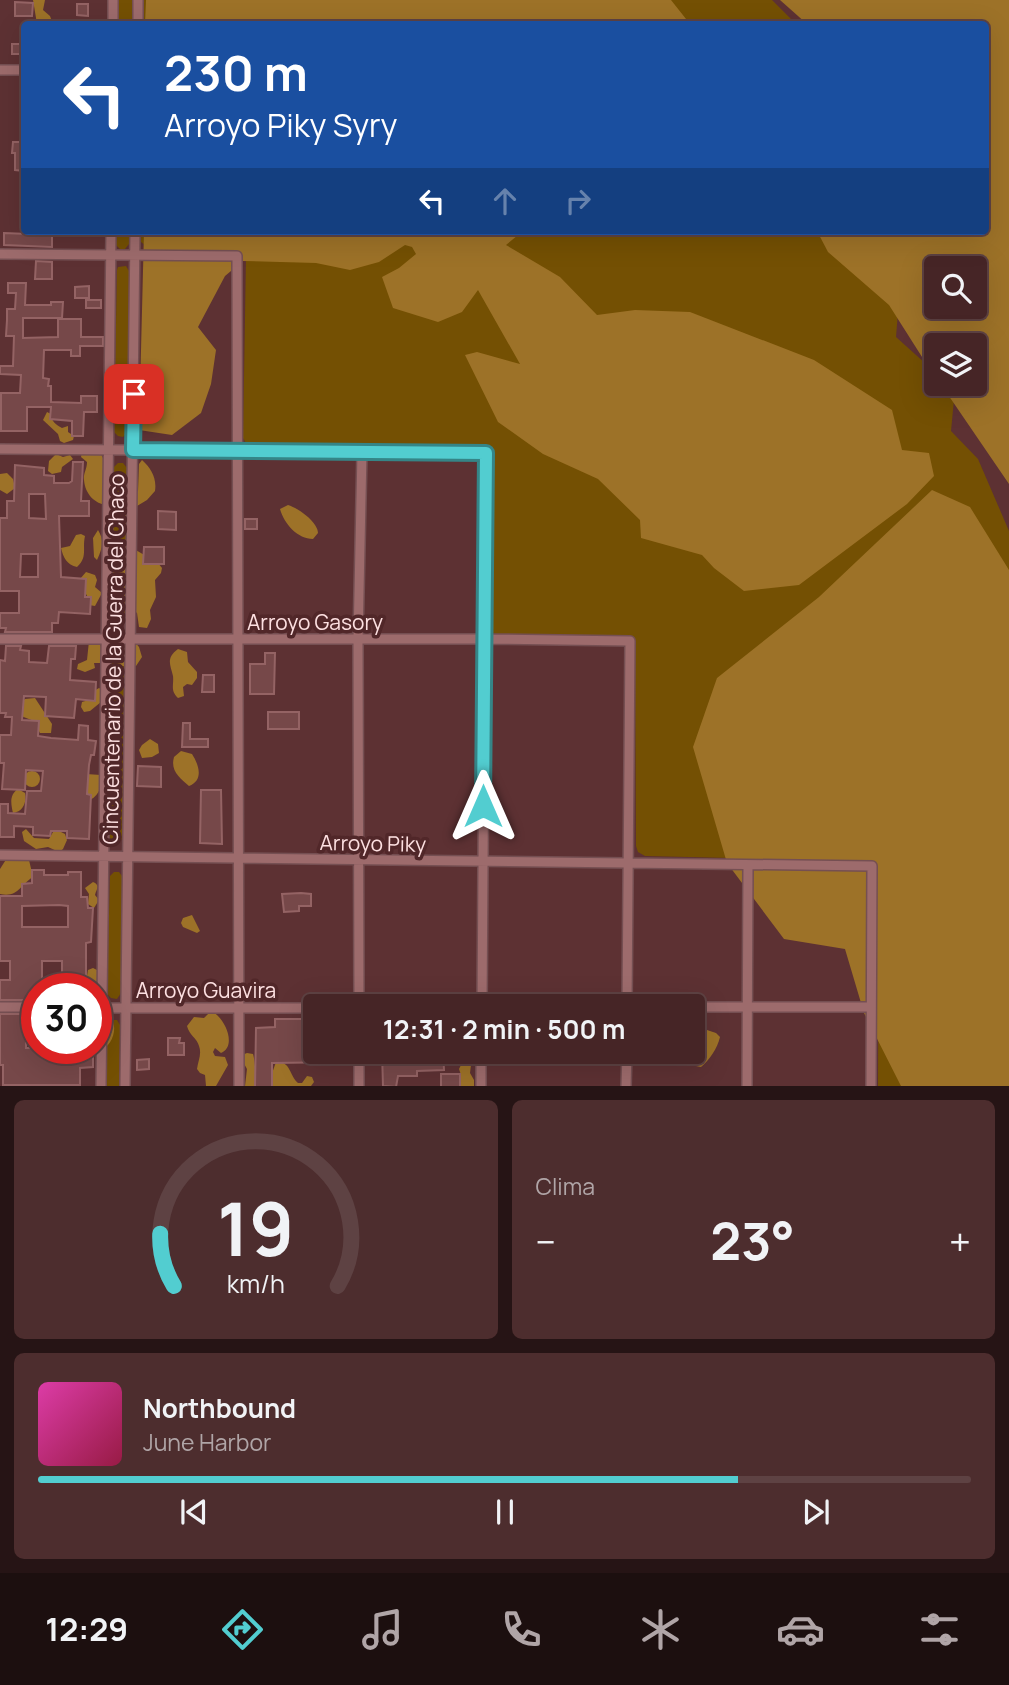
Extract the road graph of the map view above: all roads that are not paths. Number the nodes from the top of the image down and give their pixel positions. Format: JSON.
{"nodes":[{"id":1,"x":113,"y":0,"type":"edge"},
{"id":2,"x":138,"y":0,"type":"edge"},
{"id":3,"x":113,"y":21,"type":"edge"},
{"id":4,"x":138,"y":21,"type":"edge"},
{"id":5,"x":0,"y":70,"type":"edge"},
{"id":6,"x":21,"y":71,"type":"edge"},
{"id":7,"x":111,"y":235,"type":"edge"},
{"id":8,"x":135,"y":235,"type":"edge"},
{"id":9,"x":0,"y":254,"type":"edge"},
{"id":10,"x":110,"y":255,"type":"junction"},
{"id":11,"x":135,"y":255,"type":"junction"},
{"id":12,"x":0,"y":449,"type":"edge"},
{"id":13,"x":108,"y":449,"type":"junction"},
{"id":14,"x":133,"y":450,"type":"junction"},
{"id":15,"x":238,"y":451,"type":"junction"},
{"id":16,"x":362,"y":452,"type":"junction"},
{"id":17,"x":0,"y":639,"type":"edge"},
{"id":18,"x":130,"y":639,"type":"junction"},
{"id":19,"x":238,"y":639,"type":"junction"},
{"id":20,"x":358,"y":639,"type":"junction"},
{"id":21,"x":485,"y":639,"type":"junction"},
{"id":22,"x":106,"y":640,"type":"junction"},
{"id":23,"x":0,"y":855,"type":"edge"},
{"id":24,"x":104,"y":857,"type":"junction"},
{"id":25,"x":127,"y":857,"type":"junction"},
{"id":26,"x":238,"y":858,"type":"junction"},
{"id":27,"x":359,"y":860,"type":"junction"},
{"id":28,"x":483,"y":861,"type":"junction"},
{"id":29,"x":628,"y":863,"type":"junction"},
{"id":30,"x":748,"y":864,"type":"junction"},
{"id":31,"x":100,"y":973,"type":"edge"},
{"id":32,"x":359,"y":994,"type":"edge"},
{"id":33,"x":482,"y":994,"type":"edge"},
{"id":34,"x":627,"y":994,"type":"edge"},
{"id":35,"x":0,"y":1007,"type":"edge"},
{"id":36,"x":21,"y":1007,"type":"edge"},
{"id":37,"x":705,"y":1007,"type":"edge"},
{"id":38,"x":747,"y":1007,"type":"junction"},
{"id":39,"x":871,"y":1007,"type":"junction"},
{"id":40,"x":112,"y":1008,"type":"edge"},
{"id":41,"x":126,"y":1008,"type":"junction"},
{"id":42,"x":239,"y":1008,"type":"junction"},
{"id":43,"x":303,"y":1008,"type":"edge"},
{"id":44,"x":100,"y":1064,"type":"edge"},
{"id":45,"x":359,"y":1064,"type":"edge"},
{"id":46,"x":481,"y":1064,"type":"edge"},
{"id":47,"x":627,"y":1064,"type":"edge"},
{"id":48,"x":101,"y":1086,"type":"edge"},
{"id":49,"x":125,"y":1086,"type":"edge"},
{"id":50,"x":239,"y":1086,"type":"edge"},
{"id":51,"x":359,"y":1086,"type":"edge"},
{"id":52,"x":481,"y":1086,"type":"edge"},
{"id":53,"x":626,"y":1086,"type":"edge"},
{"id":54,"x":747,"y":1086,"type":"edge"},
{"id":55,"x":871,"y":1086,"type":"edge"}],
"edges":[{"from":1,"to":3,"type":"street"},
{"from":2,"to":4,"type":"street"},
{"from":5,"to":6,"type":"street"},
{"from":7,"to":10,"type":"street","name":"Cincuentenario de la Guerra del Chaco"},
{"from":8,"to":11,"type":"street","name":"Cincuentenario de la Guerra del Chaco"},
{"from":9,"to":10,"type":"street"},
{"from":10,"to":11,"type":"street"},
{"from":10,"to":13,"type":"street","name":"Cincuentenario de la Guerra del Chaco"},
{"from":11,"to":14,"type":"street","name":"Cincuentenario de la Guerra del Chaco"},
{"from":11,"to":15,"type":"street"},
{"from":12,"to":13,"type":"street"},
{"from":13,"to":14,"type":"street"},
{"from":13,"to":22,"type":"street","name":"Cincuentenario de la Guerra del Chaco"},
{"from":14,"to":15,"type":"street"},
{"from":14,"to":18,"type":"street","name":"Cincuentenario de la Guerra del Chaco"},
{"from":15,"to":16,"type":"street"},
{"from":15,"to":19,"type":"street"},
{"from":16,"to":20,"type":"street"},
{"from":16,"to":21,"type":"street"},
{"from":17,"to":22,"type":"street","name":"Arroyo Gasory"},
{"from":18,"to":19,"type":"street","name":"Arroyo Gasory"},
{"from":18,"to":22,"type":"street","name":"Arroyo Gasory"},
{"from":18,"to":25,"type":"street","name":"Cincuentenario de la Guerra del Chaco"},
{"from":19,"to":20,"type":"street","name":"Arroyo Gasory"},
{"from":19,"to":26,"type":"street"},
{"from":20,"to":21,"type":"street","name":"Arroyo Gasory"},
{"from":20,"to":27,"type":"street"},
{"from":21,"to":28,"type":"street"},
{"from":21,"to":29,"type":"street","name":"Arroyo Gasory"},
{"from":22,"to":24,"type":"street","name":"Cincuentenario de la Guerra del Chaco"},
{"from":23,"to":24,"type":"street","name":"Arroyo Piky"},
{"from":24,"to":25,"type":"street","name":"Arroyo Piky"},
{"from":24,"to":31,"type":"street","name":"Cincuentenario de la Guerra del Chaco"},
{"from":25,"to":26,"type":"street","name":"Arroyo Piky"},
{"from":25,"to":41,"type":"street","name":"Cincuentenario de la Guerra del Chaco"},
{"from":26,"to":27,"type":"street","name":"Arroyo Piky"},
{"from":26,"to":42,"type":"street"},
{"from":27,"to":28,"type":"street","name":"Arroyo Piky"},
{"from":27,"to":32,"type":"street"},
{"from":28,"to":29,"type":"street","name":"Arroyo Piky"},
{"from":28,"to":33,"type":"street"},
{"from":29,"to":30,"type":"street","name":"Arroyo Piky"},
{"from":29,"to":34,"type":"street"},
{"from":30,"to":38,"type":"street"},
{"from":30,"to":39,"type":"street","name":"Arroyo Piky"},
{"from":35,"to":36,"type":"street"},
{"from":37,"to":38,"type":"street"},
{"from":38,"to":39,"type":"street"},
{"from":38,"to":54,"type":"street"},
{"from":39,"to":55,"type":"street"},
{"from":40,"to":41,"type":"street","name":"Arroyo Guavira"},
{"from":41,"to":42,"type":"street","name":"Arroyo Guavira"},
{"from":41,"to":49,"type":"street","name":"Cincuentenario de la Guerra del Chaco"},
{"from":42,"to":43,"type":"street","name":"Arroyo Guavira"},
{"from":42,"to":50,"type":"street"},
{"from":44,"to":48,"type":"street","name":"Cincuentenario de la Guerra del Chaco"},
{"from":45,"to":51,"type":"street"},
{"from":46,"to":52,"type":"street"},
{"from":47,"to":53,"type":"street"}]}
